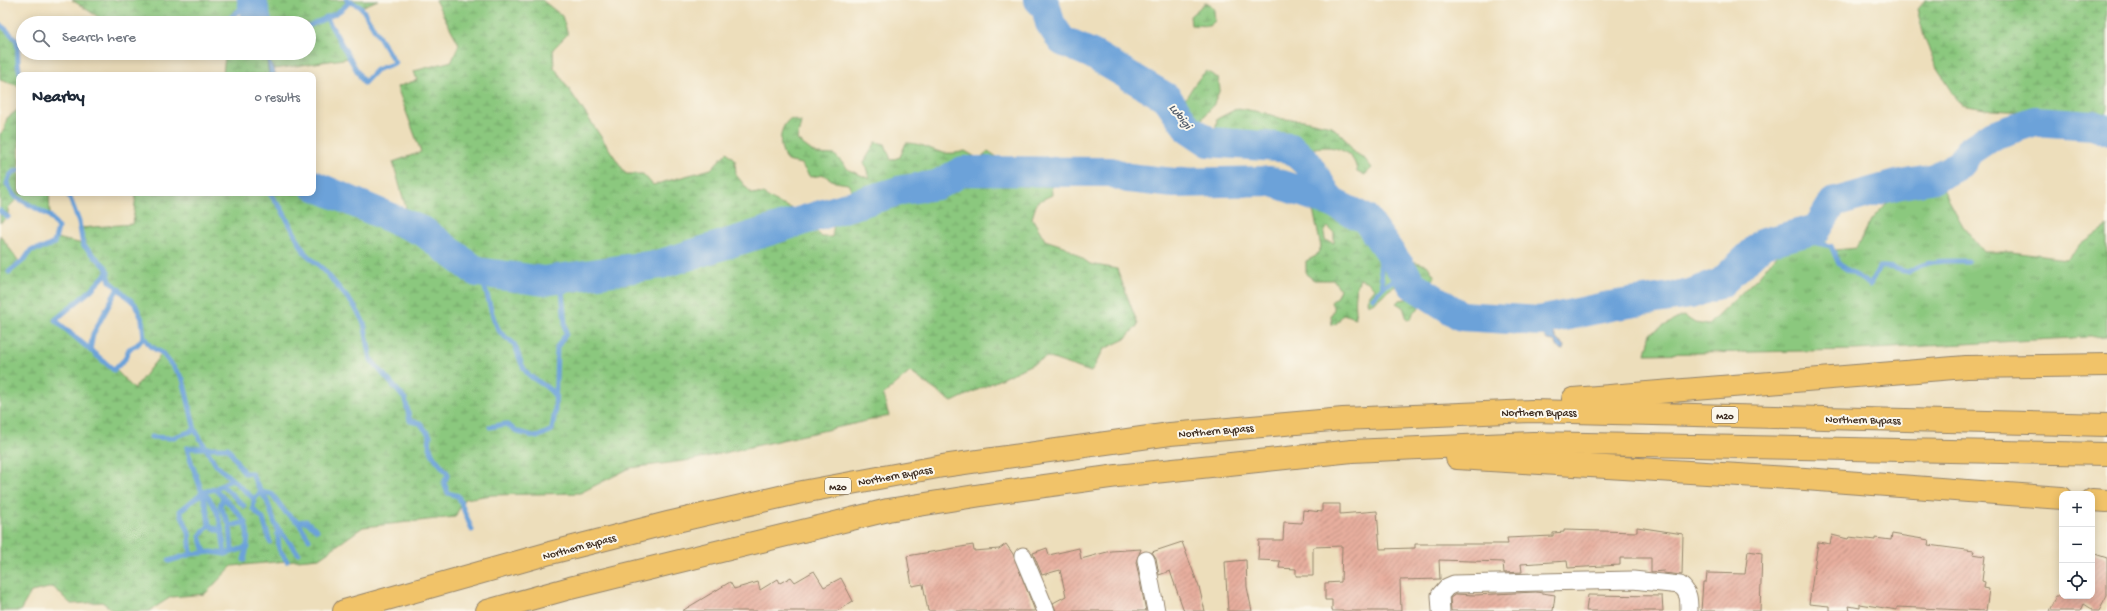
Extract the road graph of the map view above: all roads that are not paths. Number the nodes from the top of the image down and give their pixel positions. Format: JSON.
{"nodes":[{"id":1,"x":2107,"y":365,"type":"edge"},
{"id":2,"x":1343,"y":418,"type":"junction"},
{"id":3,"x":2107,"y":425,"type":"edge"},
{"id":4,"x":1352,"y":451,"type":"junction"},
{"id":5,"x":2107,"y":454,"type":"edge"},
{"id":6,"x":2059,"y":498,"type":"edge"},
{"id":7,"x":2095,"y":500,"type":"edge"},
{"id":8,"x":2107,"y":501,"type":"edge"},
{"id":9,"x":1023,"y":556,"type":"dead end"},
{"id":10,"x":1146,"y":560,"type":"dead end"},
{"id":11,"x":344,"y":611,"type":"edge"},
{"id":12,"x":487,"y":611,"type":"edge"},
{"id":13,"x":1046,"y":611,"type":"edge"},
{"id":14,"x":1156,"y":611,"type":"edge"},
{"id":15,"x":1441,"y":611,"type":"edge"},
{"id":16,"x":1689,"y":611,"type":"edge"}],
"edges":[{"from":1,"to":2,"type":"highway"},
{"from":2,"to":3,"type":"highway","name":"Northern Bypass","number":"M20"},
{"from":2,"to":11,"type":"highway","name":"Northern Bypass","number":"M20"},
{"from":4,"to":5,"type":"highway"},
{"from":4,"to":6,"type":"highway"},
{"from":4,"to":12,"type":"highway"},
{"from":7,"to":8,"type":"highway"},
{"from":9,"to":13,"type":"street"},
{"from":10,"to":14,"type":"street"},
{"from":15,"to":16,"type":"street"}]}
